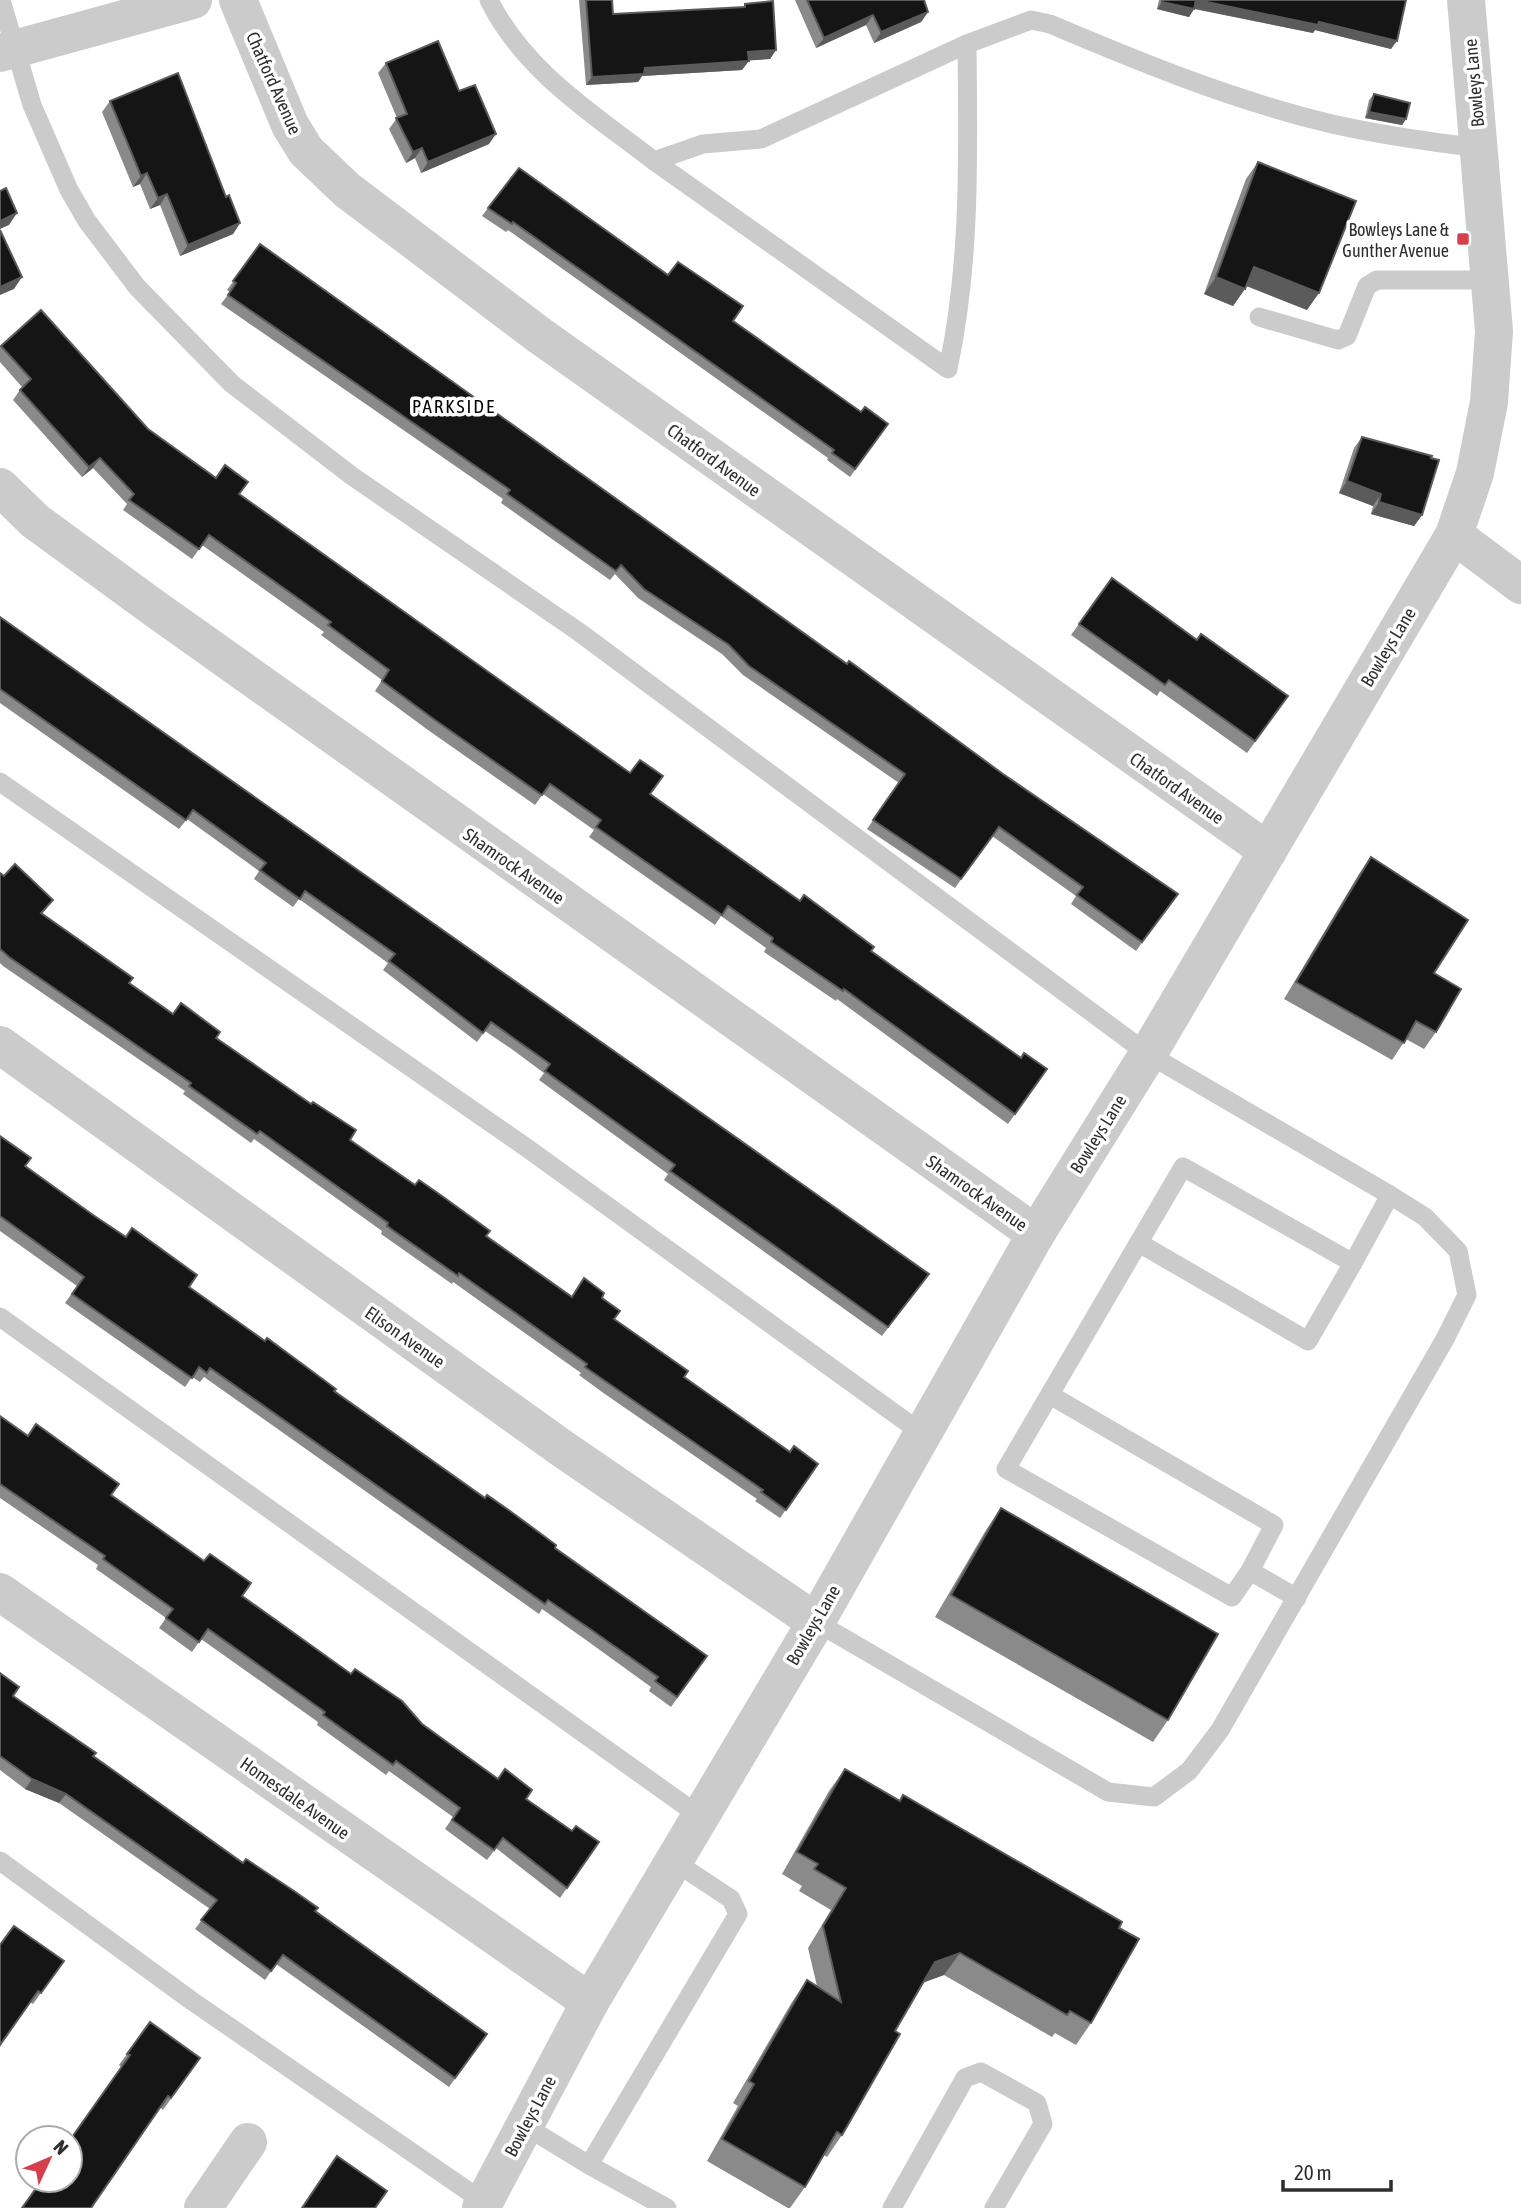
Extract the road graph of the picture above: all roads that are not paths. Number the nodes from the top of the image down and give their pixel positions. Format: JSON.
{"nodes":[{"id":1,"x":1,"y":0,"type":"edge"},
{"id":2,"x":192,"y":0,"type":"edge"},
{"id":3,"x":238,"y":0,"type":"edge"},
{"id":4,"x":489,"y":0,"type":"edge"},
{"id":5,"x":1466,"y":0,"type":"edge"},
{"id":6,"x":967,"y":44,"type":"junction"},
{"id":7,"x":7,"y":51,"type":"edge"},
{"id":8,"x":1480,"y":148,"type":"junction"},
{"id":9,"x":654,"y":160,"type":"junction"},
{"id":10,"x":1490,"y":281,"type":"junction"},
{"id":11,"x":1259,"y":317,"type":"dead end"},
{"id":12,"x":0,"y":487,"type":"edge"},
{"id":13,"x":1454,"y":535,"type":"junction"},
{"id":14,"x":1521,"y":585,"type":"edge"},
{"id":15,"x":0,"y":782,"type":"edge"},
{"id":16,"x":1268,"y":851,"type":"junction"},
{"id":17,"x":0,"y":1045,"type":"edge"},
{"id":18,"x":1148,"y":1054,"type":"junction"},
{"id":19,"x":1390,"y":1195,"type":"junction"},
{"id":20,"x":1036,"y":1234,"type":"junction"},
{"id":21,"x":1139,"y":1243,"type":"junction"},
{"id":22,"x":1353,"y":1264,"type":"junction"},
{"id":23,"x":0,"y":1317,"type":"edge"},
{"id":24,"x":1050,"y":1395,"type":"junction"},
{"id":25,"x":923,"y":1434,"type":"junction"},
{"id":26,"x":1250,"y":1571,"type":"junction"},
{"id":27,"x":0,"y":1592,"type":"edge"},
{"id":28,"x":1297,"y":1598,"type":"junction"},
{"id":29,"x":816,"y":1622,"type":"junction"},
{"id":30,"x":701,"y":1817,"type":"junction"},
{"id":31,"x":0,"y":1861,"type":"edge"},
{"id":32,"x":675,"y":1862,"type":"junction"},
{"id":33,"x":590,"y":2002,"type":"junction"},
{"id":34,"x":525,"y":2126,"type":"junction"},
{"id":35,"x":248,"y":2142,"type":"dead end"},
{"id":36,"x":589,"y":2165,"type":"junction"},
{"id":37,"x":483,"y":2205,"type":"edge"},
{"id":38,"x":204,"y":2208,"type":"edge"},
{"id":39,"x":667,"y":2208,"type":"edge"},
{"id":40,"x":892,"y":2208,"type":"edge"},
{"id":41,"x":994,"y":2208,"type":"edge"}],
"edges":[{"from":1,"to":7,"type":"lane"},
{"from":2,"to":7,"type":"street"},
{"from":3,"to":16,"type":"street","name":"Chatford Avenue"},
{"from":4,"to":9,"type":"lane"},
{"from":5,"to":8,"type":"street","name":"Bowleys Lane"},
{"from":6,"to":8,"type":"lane"},
{"from":6,"to":9,"type":"lane"},
{"from":6,"to":9,"type":"lane"},
{"from":7,"to":18,"type":"lane"},
{"from":8,"to":10,"type":"street","name":"Bowleys Lane"},
{"from":10,"to":11,"type":"lane"},
{"from":10,"to":13,"type":"street","name":"Bowleys Lane"},
{"from":12,"to":20,"type":"street","name":"Shamrock Avenue"},
{"from":13,"to":14,"type":"street"},
{"from":13,"to":16,"type":"street","name":"Bowleys Lane"},
{"from":15,"to":25,"type":"lane"},
{"from":16,"to":18,"type":"street","name":"Bowleys Lane"},
{"from":17,"to":29,"type":"street","name":"Elison Avenue"},
{"from":18,"to":19,"type":"lane"},
{"from":18,"to":20,"type":"street","name":"Bowleys Lane"},
{"from":19,"to":22,"type":"lane"},
{"from":19,"to":28,"type":"lane"},
{"from":20,"to":25,"type":"street","name":"Bowleys Lane"},
{"from":21,"to":22,"type":"lane"},
{"from":21,"to":22,"type":"lane"},
{"from":21,"to":24,"type":"lane"},
{"from":23,"to":30,"type":"lane"},
{"from":24,"to":26,"type":"lane"},
{"from":24,"to":26,"type":"lane"},
{"from":25,"to":29,"type":"street","name":"Bowleys Lane"},
{"from":26,"to":28,"type":"lane"},
{"from":27,"to":33,"type":"street","name":"Homesdale Avenue"},
{"from":28,"to":29,"type":"lane"},
{"from":29,"to":30,"type":"street","name":"Bowleys Lane"},
{"from":30,"to":32,"type":"street","name":"Bowleys Lane"},
{"from":31,"to":37,"type":"lane"},
{"from":32,"to":33,"type":"street","name":"Bowleys Lane"},
{"from":32,"to":36,"type":"lane"},
{"from":33,"to":34,"type":"street","name":"Bowleys Lane"},
{"from":34,"to":36,"type":"lane"},
{"from":34,"to":37,"type":"street","name":"Bowleys Lane"},
{"from":35,"to":38,"type":"street"},
{"from":36,"to":39,"type":"lane"},
{"from":40,"to":41,"type":"lane"}]}
